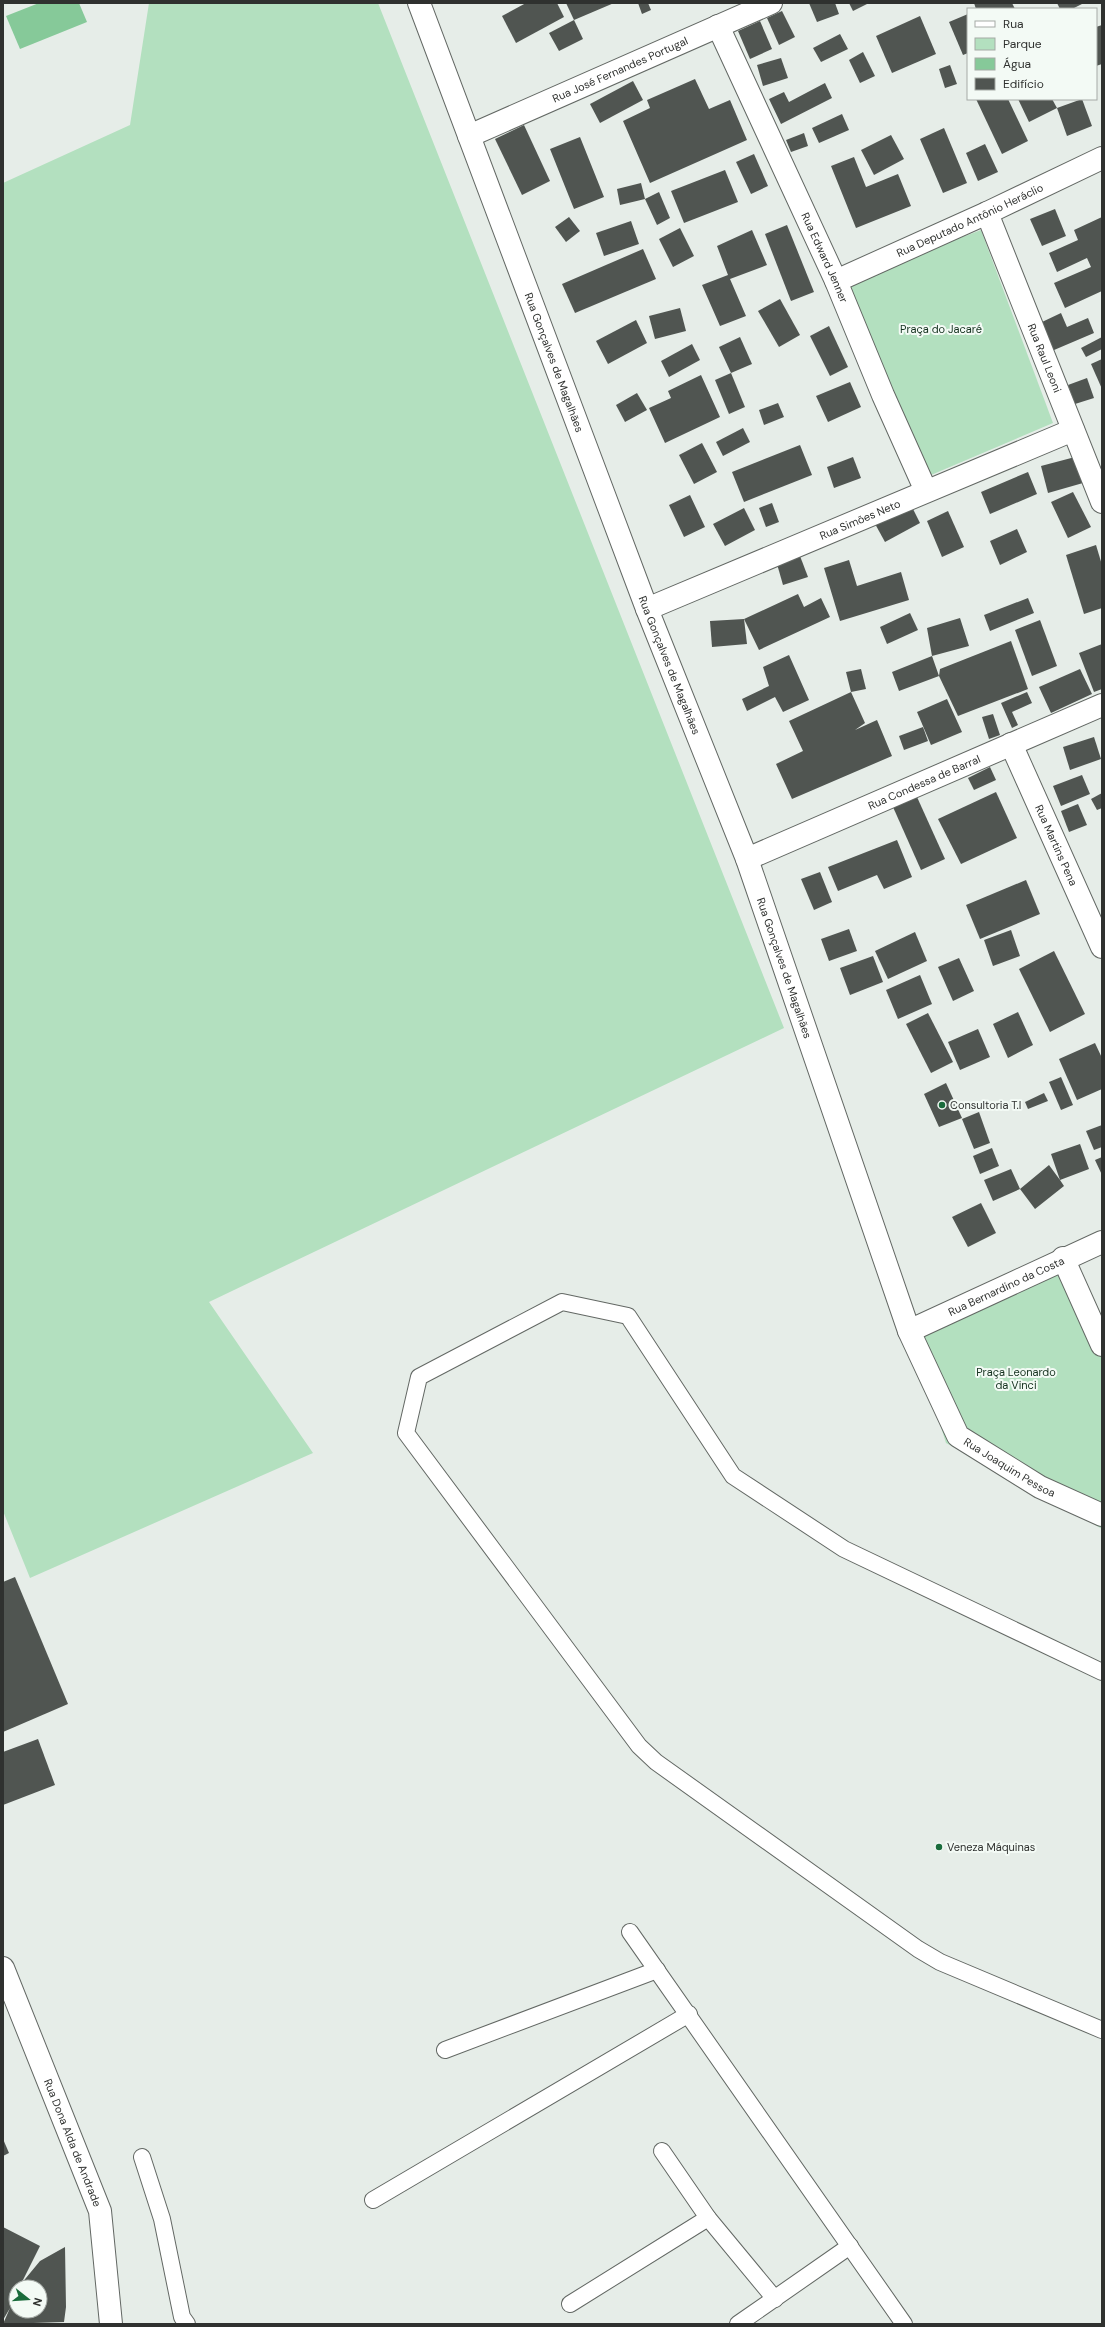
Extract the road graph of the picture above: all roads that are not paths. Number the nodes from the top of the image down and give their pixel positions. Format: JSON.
{"nodes":[{"id":1,"x":419,"y":3,"type":"edge"},
{"id":2,"x":767,"y":4,"type":"edge"},
{"id":3,"x":718,"y":26,"type":"junction"},
{"id":4,"x":469,"y":136,"type":"junction"},
{"id":5,"x":1102,"y":158,"type":"edge"},
{"id":6,"x":987,"y":213,"type":"junction"},
{"id":7,"x":836,"y":281,"type":"junction"},
{"id":8,"x":1073,"y":430,"type":"junction"},
{"id":9,"x":926,"y":491,"type":"junction"},
{"id":10,"x":1102,"y":502,"type":"edge"},
{"id":11,"x":647,"y":609,"type":"junction"},
{"id":12,"x":1102,"y":705,"type":"edge"},
{"id":13,"x":1011,"y":744,"type":"junction"},
{"id":14,"x":747,"y":858,"type":"junction"},
{"id":15,"x":1102,"y":947,"type":"edge"},
{"id":16,"x":1102,"y":1242,"type":"edge"},
{"id":17,"x":1063,"y":1258,"type":"junction"},
{"id":18,"x":909,"y":1331,"type":"junction"},
{"id":19,"x":1102,"y":1346,"type":"edge"},
{"id":20,"x":1102,"y":1515,"type":"edge"},
{"id":21,"x":1102,"y":1672,"type":"edge"},
{"id":22,"x":630,"y":1932,"type":"dead end"},
{"id":23,"x":3,"y":1968,"type":"edge"},
{"id":24,"x":657,"y":1970,"type":"junction"},
{"id":25,"x":689,"y":2014,"type":"junction"},
{"id":26,"x":1102,"y":2030,"type":"edge"},
{"id":27,"x":445,"y":2050,"type":"dead end"},
{"id":28,"x":662,"y":2151,"type":"dead end"},
{"id":29,"x":142,"y":2157,"type":"dead end"},
{"id":30,"x":373,"y":2200,"type":"dead end"},
{"id":31,"x":708,"y":2218,"type":"junction"},
{"id":32,"x":850,"y":2246,"type":"junction"},
{"id":33,"x":775,"y":2299,"type":"junction"},
{"id":34,"x":570,"y":2304,"type":"dead end"},
{"id":35,"x":112,"y":2324,"type":"edge"},
{"id":36,"x":187,"y":2324,"type":"edge"},
{"id":37,"x":738,"y":2324,"type":"edge"},
{"id":38,"x":904,"y":2324,"type":"edge"}],
"edges":[{"from":1,"to":4,"type":"street","name":"Rua Gonçalves de Magalhães"},
{"from":2,"to":3,"type":"street","name":"Rua José Fernandes Portugal"},
{"from":3,"to":4,"type":"street","name":"Rua José Fernandes Portugal"},
{"from":3,"to":7,"type":"street","name":"Rua Edward Jenner"},
{"from":4,"to":11,"type":"street","name":"Rua Gonçalves de Magalhães"},
{"from":5,"to":6,"type":"street","name":"Rua Deputado Antônio Heráclio"},
{"from":6,"to":7,"type":"street","name":"Rua Deputado Antônio Heráclio"},
{"from":6,"to":8,"type":"street","name":"Rua Raul Leoni"},
{"from":7,"to":9,"type":"street","name":"Rua Edward Jenner"},
{"from":8,"to":9,"type":"street","name":"Rua Simões Neto"},
{"from":8,"to":10,"type":"street","name":"Rua Raul Leoni"},
{"from":9,"to":11,"type":"street","name":"Rua Simões Neto"},
{"from":11,"to":14,"type":"street","name":"Rua Gonçalves de Magalhães"},
{"from":12,"to":13,"type":"street","name":"Rua Condessa de Barral"},
{"from":13,"to":14,"type":"street","name":"Rua Condessa de Barral"},
{"from":13,"to":15,"type":"street","name":"Rua Martins Pena"},
{"from":14,"to":18,"type":"street","name":"Rua Gonçalves de Magalhães"},
{"from":16,"to":17,"type":"street","name":"Rua Bernardino da Costa"},
{"from":17,"to":18,"type":"street","name":"Rua Bernardino da Costa"},
{"from":17,"to":19,"type":"street"},
{"from":18,"to":20,"type":"street","name":"Rua Joaquim Pessoa"},
{"from":21,"to":26,"type":"lane"},
{"from":22,"to":24,"type":"lane"},
{"from":23,"to":35,"type":"street","name":"Rua Dona Alda de Andrade"},
{"from":24,"to":25,"type":"lane"},
{"from":24,"to":27,"type":"lane"},
{"from":25,"to":30,"type":"lane"},
{"from":25,"to":32,"type":"lane"},
{"from":28,"to":31,"type":"lane"},
{"from":29,"to":36,"type":"lane"},
{"from":31,"to":33,"type":"lane"},
{"from":31,"to":34,"type":"lane"},
{"from":32,"to":33,"type":"lane"},
{"from":32,"to":38,"type":"lane"},
{"from":33,"to":37,"type":"lane"}]}
